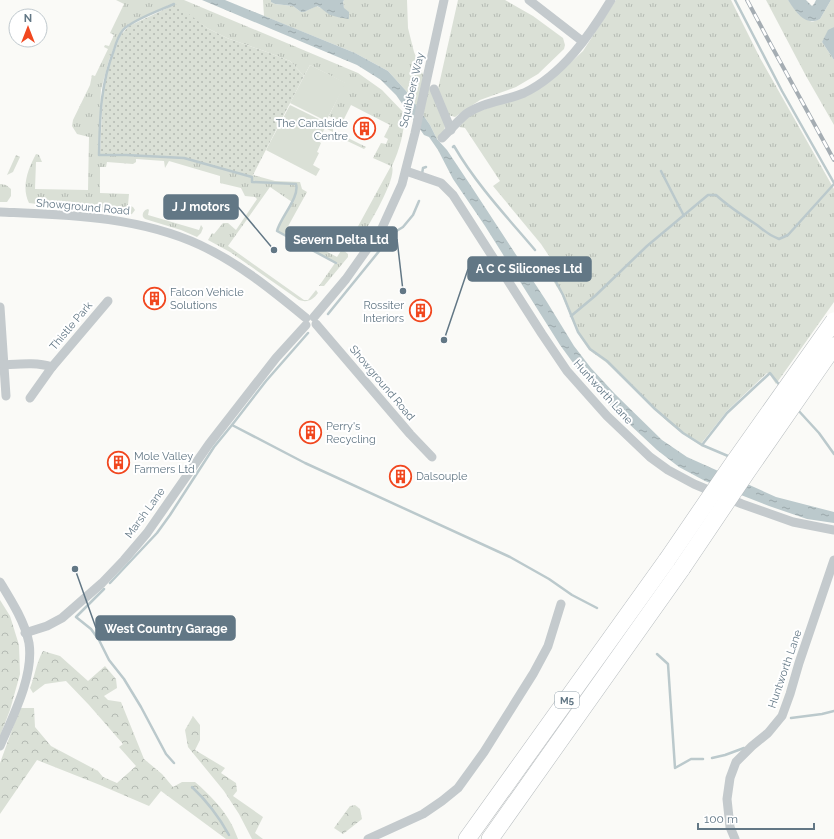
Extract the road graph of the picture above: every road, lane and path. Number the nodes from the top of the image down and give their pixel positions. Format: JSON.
{"nodes":[{"id":1,"x":444,"y":0,"type":"edge"},
{"id":2,"x":529,"y":0,"type":"edge"},
{"id":3,"x":611,"y":0,"type":"edge"},
{"id":4,"x":582,"y":42,"type":"junction"},
{"id":5,"x":434,"y":89,"type":"dead end"},
{"id":6,"x":451,"y":130,"type":"junction"},
{"id":7,"x":442,"y":138,"type":"dead end"},
{"id":8,"x":406,"y":171,"type":"junction"},
{"id":9,"x":402,"y":184,"type":"joint"},
{"id":10,"x":0,"y":212,"type":"edge"},
{"id":11,"x":108,"y":301,"type":"dead end"},
{"id":12,"x":0,"y":307,"type":"edge"},
{"id":13,"x":310,"y":321,"type":"junction"},
{"id":14,"x":834,"y":321,"type":"edge"},
{"id":15,"x":834,"y":346,"type":"edge"},
{"id":16,"x":4,"y":365,"type":"junction"},
{"id":17,"x":52,"y":367,"type":"junction"},
{"id":18,"x":6,"y":396,"type":"dead end"},
{"id":19,"x":30,"y":398,"type":"dead end"},
{"id":20,"x":432,"y":457,"type":"dead end"},
{"id":21,"x":834,"y":530,"type":"edge"},
{"id":22,"x":834,"y":560,"type":"edge"},
{"id":23,"x":674,"y":564,"type":"junction"},
{"id":24,"x":1,"y":585,"type":"edge"},
{"id":25,"x":561,"y":604,"type":"dead end"},
{"id":26,"x":25,"y":633,"type":"junction"},
{"id":27,"x":0,"y":746,"type":"edge"},
{"id":28,"x":368,"y":839,"type":"edge"},
{"id":29,"x":467,"y":839,"type":"edge"},
{"id":30,"x":490,"y":839,"type":"edge"},
{"id":31,"x":735,"y":839,"type":"edge"}],
"edges":[{"from":1,"to":8,"type":"street","name":"Squibbers Way"},
{"from":2,"to":4,"type":"street"},
{"from":3,"to":4,"type":"street"},
{"from":4,"to":6,"type":"street"},
{"from":5,"to":6,"type":"street"},
{"from":6,"to":7,"type":"street"},
{"from":8,"to":9,"type":"street","name":"Squibbers Way"},
{"from":8,"to":21,"type":"street","name":"Huntworth Lane"},
{"from":9,"to":13,"type":"street","name":"Marsh Lane"},
{"from":10,"to":13,"type":"street","name":"Showground Road"},
{"from":11,"to":17,"type":"street","name":"Thistle Park"},
{"from":12,"to":16,"type":"street"},
{"from":13,"to":20,"type":"street","name":"Showground Road"},
{"from":13,"to":26,"type":"street","name":"Marsh Lane"},
{"from":14,"to":23,"type":"highway","number":"M5","bridge":true},
{"from":15,"to":23,"type":"highway","number":"M5","bridge":true},
{"from":16,"to":17,"type":"street","name":"Thistle Park"},
{"from":16,"to":18,"type":"street"},
{"from":17,"to":19,"type":"street","name":"Thistle Park"},
{"from":22,"to":31,"type":"street","name":"Huntworth Lane"},
{"from":23,"to":29,"type":"highway","number":"M5"},
{"from":23,"to":30,"type":"highway","number":"M5"},
{"from":24,"to":26,"type":"street"},
{"from":25,"to":28,"type":"street"},
{"from":26,"to":27,"type":"street"}]}
